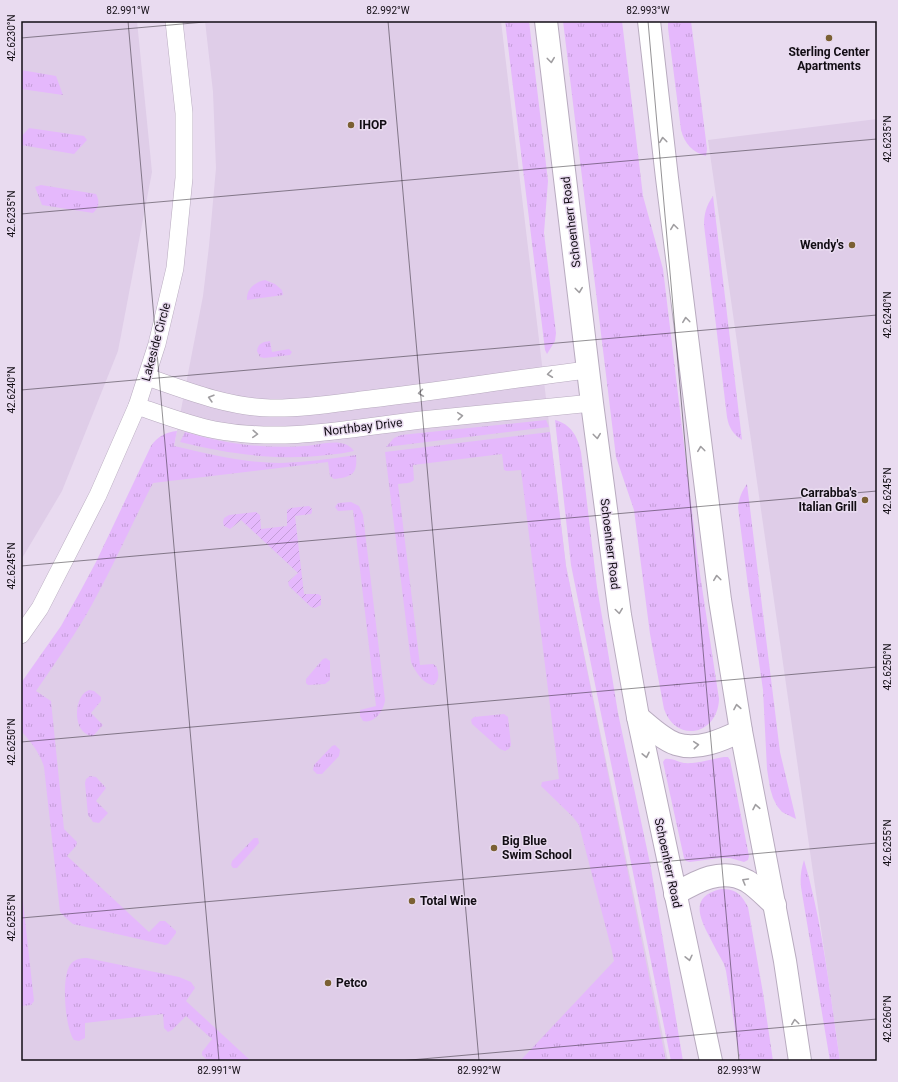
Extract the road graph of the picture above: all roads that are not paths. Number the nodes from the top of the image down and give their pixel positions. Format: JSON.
{"nodes":[{"id":1,"x":174,"y":21,"type":"edge"},
{"id":2,"x":546,"y":21,"type":"edge"},
{"id":3,"x":649,"y":21,"type":"edge"},
{"id":4,"x":589,"y":370,"type":"junction"},
{"id":5,"x":147,"y":377,"type":"junction"},
{"id":6,"x":592,"y":403,"type":"junction"},
{"id":7,"x":137,"y":406,"type":"junction"},
{"id":8,"x":21,"y":635,"type":"edge"},
{"id":9,"x":638,"y":717,"type":"junction"},
{"id":10,"x":741,"y":731,"type":"junction"},
{"id":11,"x":675,"y":894,"type":"junction"},
{"id":12,"x":775,"y":905,"type":"junction"},
{"id":13,"x":711,"y":1061,"type":"edge"},
{"id":14,"x":800,"y":1061,"type":"edge"}],
"edges":[{"from":1,"to":5,"type":"street","name":"Lakeside Circle"},
{"from":2,"to":4,"type":"main road","name":"Schoenherr Road","one_way":true},
{"from":10,"to":3,"type":"main road","one_way":true},
{"from":4,"to":5,"type":"street","one_way":true},
{"from":4,"to":6,"type":"main road","name":"Schoenherr Road"},
{"from":5,"to":7,"type":"street","name":"Lakeside Circle"},
{"from":7,"to":6,"type":"street","name":"Northbay Drive","one_way":true},
{"from":6,"to":9,"type":"main road","name":"Schoenherr Road","one_way":true},
{"from":7,"to":8,"type":"street","name":"Lakeside Circle"},
{"from":9,"to":10,"type":"main road","one_way":true},
{"from":9,"to":11,"type":"main road","name":"Schoenherr Road","one_way":true},
{"from":12,"to":10,"type":"main road","one_way":true},
{"from":12,"to":11,"type":"main road","one_way":true},
{"from":11,"to":13,"type":"main road","name":"Schoenherr Road","one_way":true},
{"from":14,"to":12,"type":"main road","one_way":true}]}
